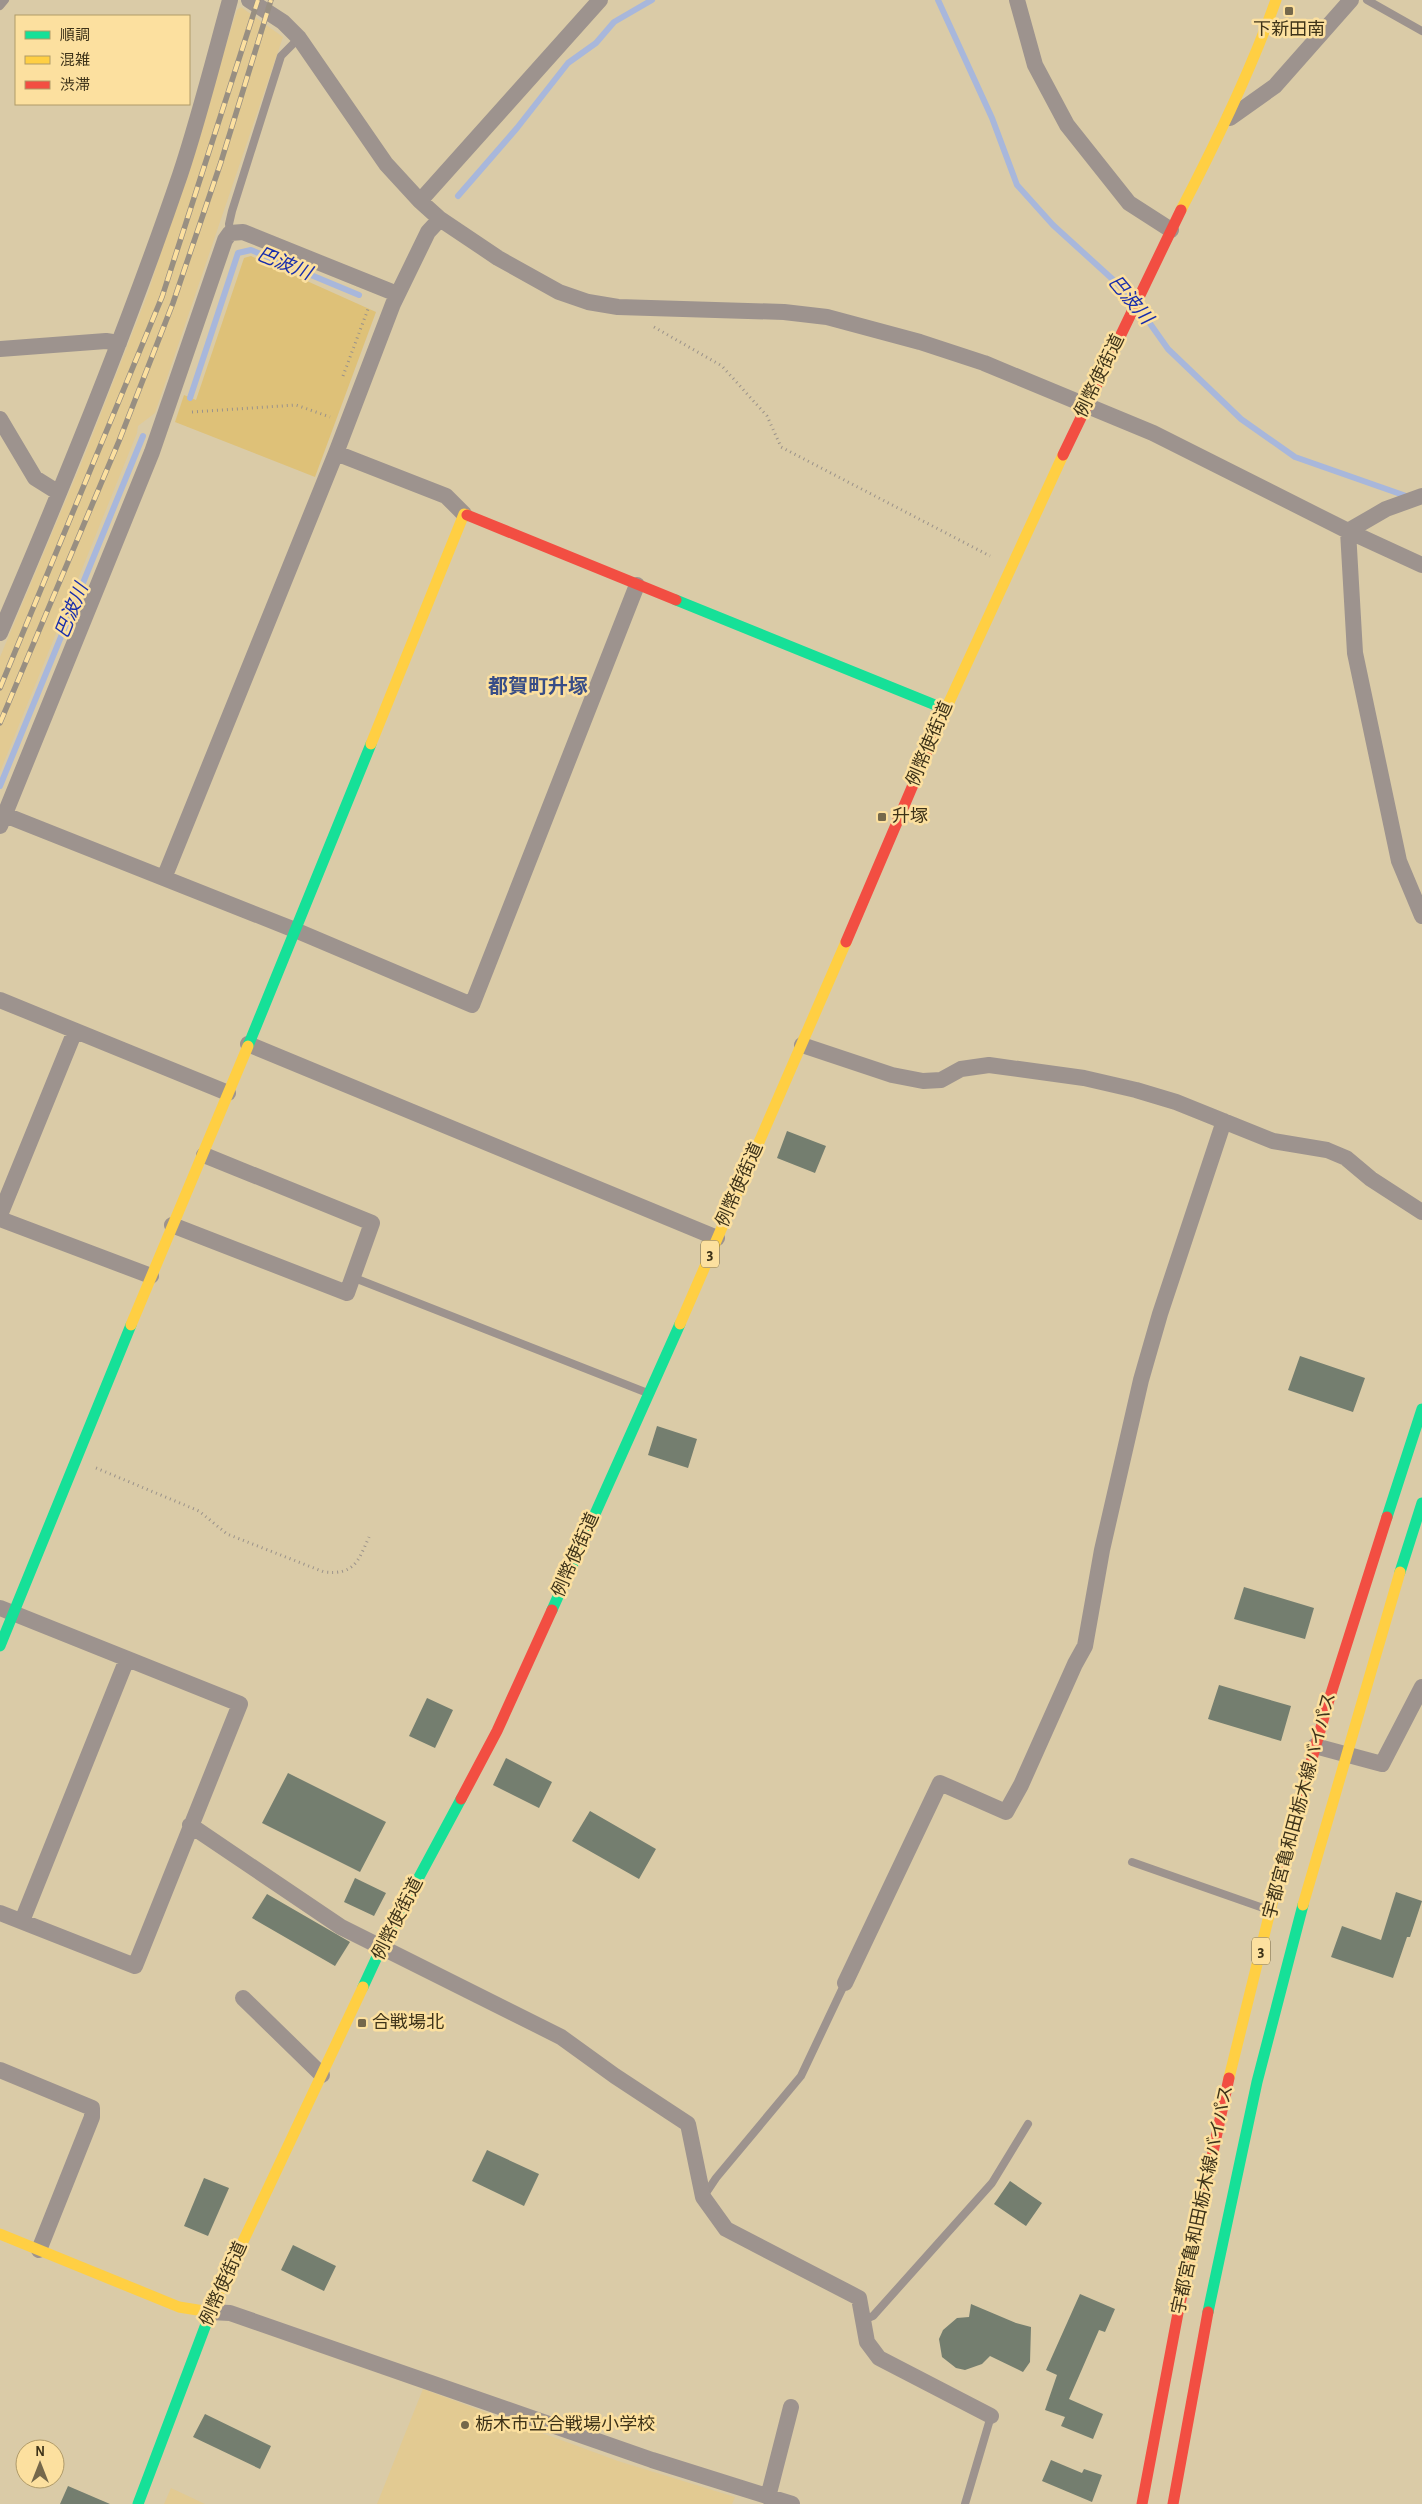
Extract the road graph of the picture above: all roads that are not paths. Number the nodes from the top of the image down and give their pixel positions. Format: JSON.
{"nodes":[{"id":1,"x":5,"y":0,"type":"edge"},
{"id":2,"x":230,"y":0,"type":"edge"},
{"id":3,"x":249,"y":0,"type":"edge"},
{"id":4,"x":600,"y":0,"type":"edge"},
{"id":5,"x":1017,"y":0,"type":"edge"},
{"id":6,"x":1276,"y":0,"type":"edge"},
{"id":7,"x":1351,"y":0,"type":"edge"},
{"id":8,"x":1366,"y":0,"type":"edge"},
{"id":9,"x":0,"y":6,"type":"edge"},
{"id":10,"x":1422,"y":31,"type":"edge"},
{"id":11,"x":299,"y":38,"type":"junction"},
{"id":12,"x":1228,"y":119,"type":"junction"},
{"id":13,"x":420,"y":201,"type":"junction"},
{"id":14,"x":440,"y":219,"type":"junction"},
{"id":15,"x":1171,"y":230,"type":"junction"},
{"id":16,"x":230,"y":233,"type":"junction"},
{"id":17,"x":397,"y":294,"type":"junction"},
{"id":18,"x":119,"y":343,"type":"junction"},
{"id":19,"x":0,"y":349,"type":"edge"},
{"id":20,"x":1086,"y":406,"type":"junction"},
{"id":21,"x":0,"y":419,"type":"edge"},
{"id":22,"x":336,"y":453,"type":"junction"},
{"id":23,"x":59,"y":493,"type":"junction"},
{"id":24,"x":1422,"y":496,"type":"edge"},
{"id":25,"x":464,"y":514,"type":"junction"},
{"id":26,"x":1348,"y":531,"type":"junction"},
{"id":27,"x":1422,"y":565,"type":"edge"},
{"id":28,"x":637,"y":584,"type":"junction"},
{"id":29,"x":0,"y":633,"type":"edge"},
{"id":30,"x":945,"y":709,"type":"junction"},
{"id":31,"x":2,"y":820,"type":"edge"},
{"id":32,"x":164,"y":878,"type":"junction"},
{"id":33,"x":1422,"y":916,"type":"edge"},
{"id":34,"x":295,"y":930,"type":"junction"},
{"id":35,"x":0,"y":1000,"type":"edge"},
{"id":36,"x":75,"y":1032,"type":"junction"},
{"id":37,"x":248,"y":1044,"type":"junction"},
{"id":38,"x":802,"y":1045,"type":"junction"},
{"id":39,"x":228,"y":1093,"type":"junction"},
{"id":40,"x":1224,"y":1121,"type":"junction"},
{"id":41,"x":204,"y":1155,"type":"junction"},
{"id":42,"x":1422,"y":1212,"type":"edge"},
{"id":43,"x":0,"y":1215,"type":"edge"},
{"id":44,"x":0,"y":1219,"type":"edge"},
{"id":45,"x":172,"y":1225,"type":"junction"},
{"id":46,"x":717,"y":1238,"type":"junction"},
{"id":47,"x":151,"y":1276,"type":"junction"},
{"id":48,"x":352,"y":1277,"type":"junction"},
{"id":49,"x":650,"y":1394,"type":"junction"},
{"id":50,"x":1422,"y":1409,"type":"edge"},
{"id":51,"x":1422,"y":1502,"type":"edge"},
{"id":52,"x":7,"y":1611,"type":"edge"},
{"id":53,"x":0,"y":1646,"type":"edge"},
{"id":54,"x":127,"y":1659,"type":"junction"},
{"id":55,"x":1422,"y":1687,"type":"edge"},
{"id":56,"x":1315,"y":1746,"type":"junction"},
{"id":57,"x":1344,"y":1754,"type":"junction"},
{"id":58,"x":190,"y":1825,"type":"junction"},
{"id":59,"x":1132,"y":1862,"type":"dead end"},
{"id":60,"x":1271,"y":1911,"type":"junction"},
{"id":61,"x":0,"y":1913,"type":"edge"},
{"id":62,"x":22,"y":1921,"type":"junction"},
{"id":63,"x":382,"y":1946,"type":"junction"},
{"id":64,"x":845,"y":1983,"type":"joint"},
{"id":65,"x":243,"y":1998,"type":"dead end"},
{"id":66,"x":0,"y":2070,"type":"edge"},
{"id":67,"x":322,"y":2075,"type":"junction"},
{"id":68,"x":1028,"y":2124,"type":"dead end"},
{"id":69,"x":703,"y":2197,"type":"junction"},
{"id":70,"x":0,"y":2234,"type":"edge"},
{"id":71,"x":39,"y":2250,"type":"junction"},
{"id":72,"x":210,"y":2312,"type":"junction"},
{"id":73,"x":863,"y":2320,"type":"junction"},
{"id":74,"x":791,"y":2407,"type":"dead end"},
{"id":75,"x":991,"y":2416,"type":"joint"},
{"id":76,"x":768,"y":2497,"type":"junction"},
{"id":77,"x":138,"y":2504,"type":"edge"},
{"id":78,"x":792,"y":2504,"type":"edge"},
{"id":79,"x":965,"y":2504,"type":"edge"},
{"id":80,"x":1142,"y":2504,"type":"edge"},
{"id":81,"x":1173,"y":2504,"type":"edge"}],
"edges":[{"from":1,"to":9,"type":"lane"},
{"from":2,"to":18,"type":"street"},
{"from":3,"to":11,"type":"street"},
{"from":4,"to":13,"type":"street"},
{"from":5,"to":15,"type":"street"},
{"from":6,"to":12,"type":"main road","name":"例幣使街道","number":"3"},
{"from":7,"to":12,"type":"street"},
{"from":8,"to":10,"type":"lane"},
{"from":11,"to":13,"type":"street"},
{"from":11,"to":16,"type":"lane"},
{"from":12,"to":15,"type":"main road","name":"例幣使街道","number":"3"},
{"from":13,"to":14,"type":"street"},
{"from":14,"to":17,"type":"street"},
{"from":14,"to":20,"type":"street"},
{"from":15,"to":20,"type":"main road","name":"例幣使街道","number":"3"},
{"from":16,"to":17,"type":"street"},
{"from":16,"to":31,"type":"street"},
{"from":17,"to":22,"type":"street"},
{"from":18,"to":19,"type":"street"},
{"from":18,"to":23,"type":"street"},
{"from":20,"to":26,"type":"street"},
{"from":20,"to":30,"type":"main road","name":"例幣使街道","number":"3"},
{"from":21,"to":23,"type":"street"},
{"from":22,"to":25,"type":"street"},
{"from":22,"to":32,"type":"street"},
{"from":23,"to":29,"type":"street"},
{"from":24,"to":26,"type":"street"},
{"from":25,"to":28,"type":"main road"},
{"from":25,"to":34,"type":"main road"},
{"from":26,"to":27,"type":"street"},
{"from":26,"to":33,"type":"street"},
{"from":28,"to":30,"type":"main road"},
{"from":28,"to":34,"type":"street"},
{"from":30,"to":38,"type":"main road","name":"例幣使街道","number":"3"},
{"from":31,"to":32,"type":"street"},
{"from":32,"to":34,"type":"street"},
{"from":34,"to":37,"type":"main road"},
{"from":35,"to":36,"type":"street"},
{"from":36,"to":39,"type":"street"},
{"from":36,"to":43,"type":"street"},
{"from":37,"to":39,"type":"main road"},
{"from":37,"to":46,"type":"street"},
{"from":38,"to":40,"type":"street"},
{"from":38,"to":46,"type":"main road","name":"例幣使街道","number":"3"},
{"from":39,"to":41,"type":"main road"},
{"from":40,"to":42,"type":"street"},
{"from":40,"to":64,"type":"street"},
{"from":41,"to":45,"type":"main road"},
{"from":41,"to":48,"type":"street"},
{"from":44,"to":47,"type":"street"},
{"from":45,"to":47,"type":"main road"},
{"from":45,"to":48,"type":"street"},
{"from":46,"to":49,"type":"main road","name":"例幣使街道","number":"3"},
{"from":47,"to":52,"type":"main road"},
{"from":48,"to":49,"type":"lane"},
{"from":49,"to":63,"type":"main road","name":"例幣使街道","number":"3"},
{"from":50,"to":56,"type":"main road","name":"宇都宮亀和田栃木線バイパス","number":"3"},
{"from":51,"to":57,"type":"main road","name":"宇都宮亀和田栃木線バイパス","number":"3"},
{"from":52,"to":53,"type":"main road"},
{"from":52,"to":54,"type":"street"},
{"from":54,"to":58,"type":"street"},
{"from":54,"to":62,"type":"street"},
{"from":55,"to":57,"type":"street"},
{"from":56,"to":57,"type":"street"},
{"from":56,"to":60,"type":"main road","name":"宇都宮亀和田栃木線バイパス","number":"3"},
{"from":57,"to":81,"type":"main road","name":"宇都宮亀和田栃木線バイパス","number":"3"},
{"from":58,"to":62,"type":"street"},
{"from":58,"to":63,"type":"street"},
{"from":59,"to":60,"type":"lane"},
{"from":60,"to":80,"type":"main road","name":"宇都宮亀和田栃木線バイパス","number":"3"},
{"from":61,"to":62,"type":"street"},
{"from":63,"to":67,"type":"main road","name":"例幣使街道","number":"3"},
{"from":63,"to":69,"type":"street"},
{"from":64,"to":69,"type":"lane"},
{"from":65,"to":67,"type":"street"},
{"from":66,"to":71,"type":"street"},
{"from":67,"to":72,"type":"main road","name":"例幣使街道","number":"3"},
{"from":68,"to":73,"type":"lane"},
{"from":69,"to":73,"type":"street"},
{"from":70,"to":71,"type":"main road"},
{"from":71,"to":72,"type":"main road"},
{"from":72,"to":76,"type":"street"},
{"from":72,"to":77,"type":"main road","name":"例幣使街道","number":"3"},
{"from":73,"to":75,"type":"street"},
{"from":74,"to":76,"type":"street"},
{"from":75,"to":79,"type":"lane"},
{"from":76,"to":78,"type":"street"}]}
